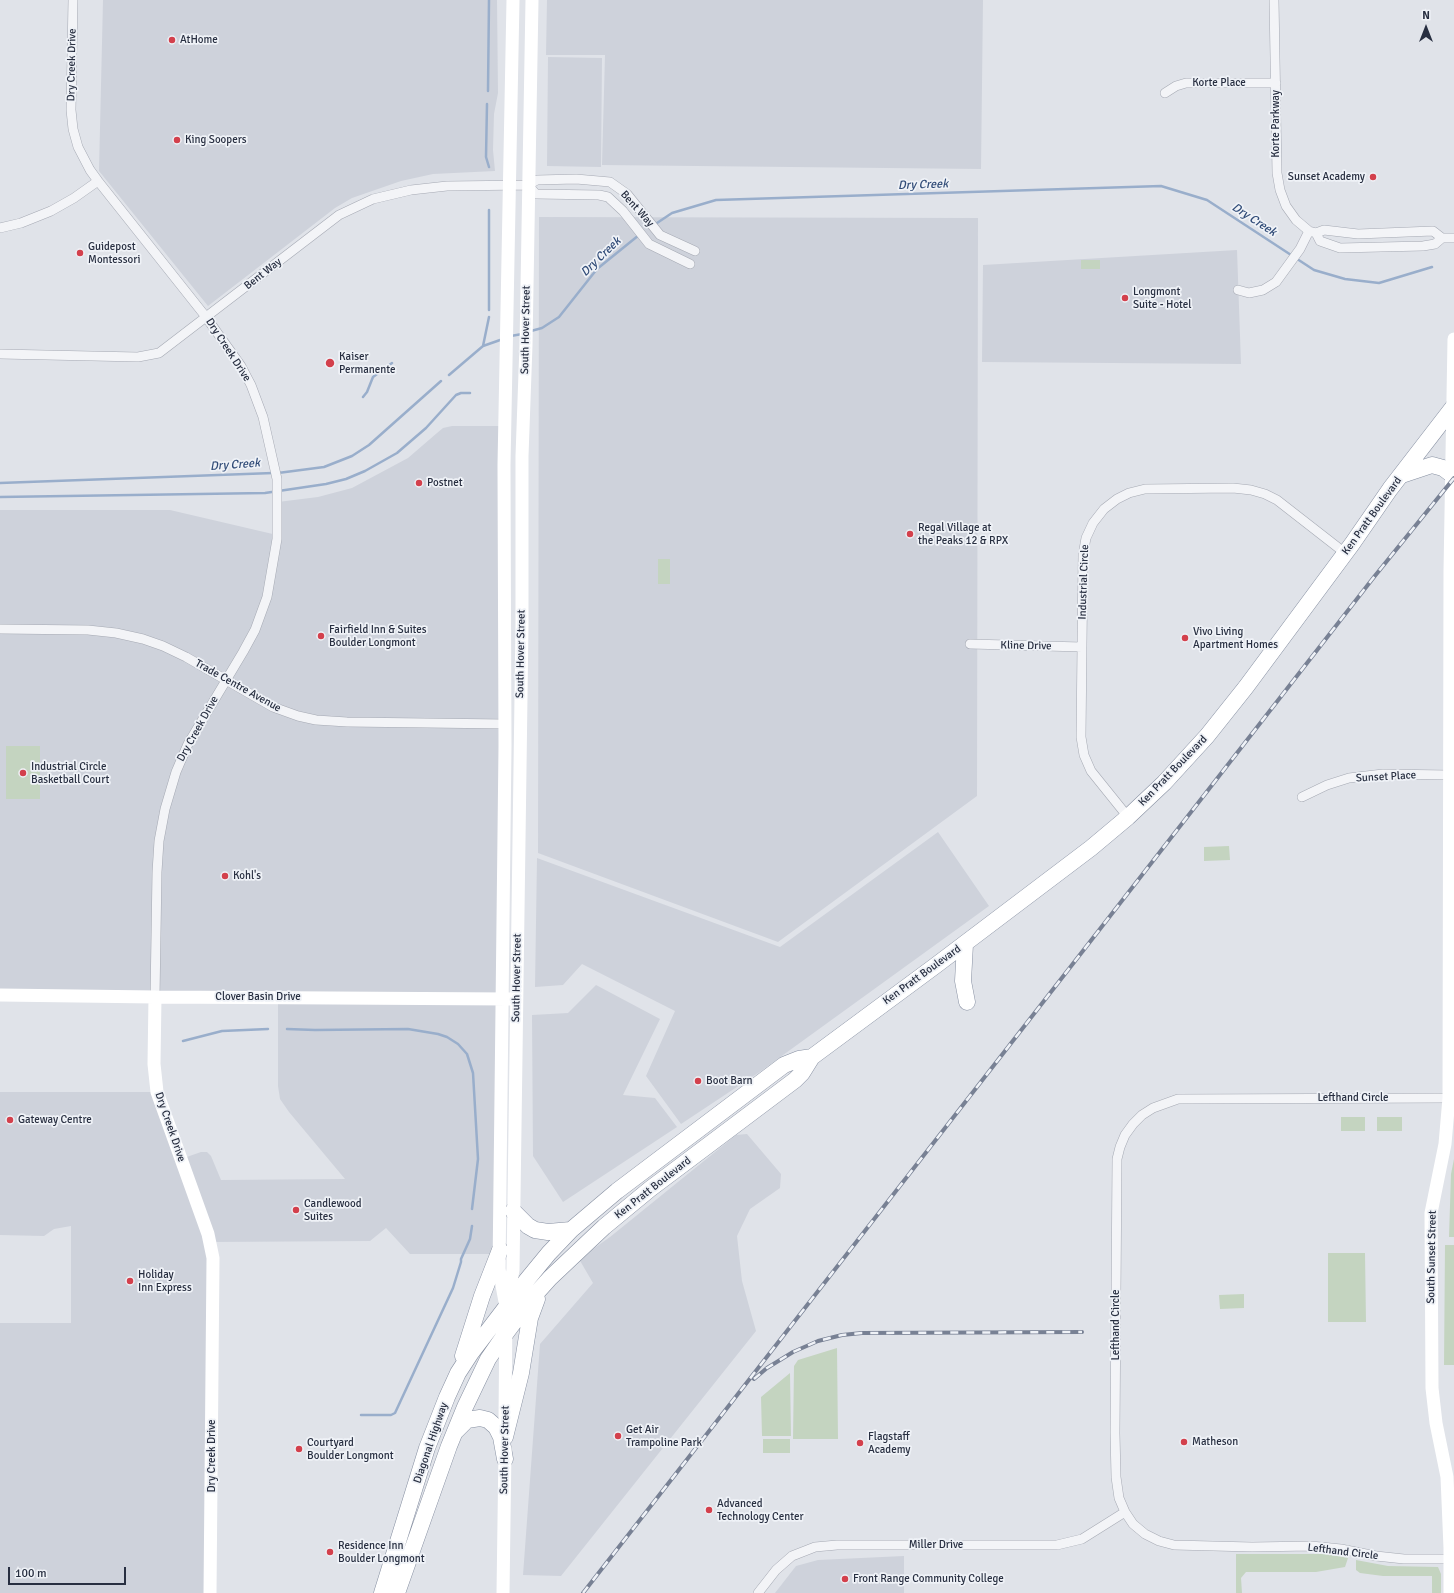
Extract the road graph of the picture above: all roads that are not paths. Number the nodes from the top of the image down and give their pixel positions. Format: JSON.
{"nodes":[{"id":1,"x":72,"y":0,"type":"edge"},
{"id":2,"x":513,"y":0,"type":"edge"},
{"id":3,"x":532,"y":0,"type":"edge"},
{"id":4,"x":1274,"y":0,"type":"edge"},
{"id":5,"x":1276,"y":83,"type":"junction"},
{"id":6,"x":1164,"y":93,"type":"dead end"},
{"id":7,"x":98,"y":181,"type":"junction"},
{"id":8,"x":510,"y":185,"type":"junction"},
{"id":9,"x":528,"y":185,"type":"junction"},
{"id":10,"x":0,"y":228,"type":"edge"},
{"id":11,"x":1312,"y":232,"type":"junction"},
{"id":12,"x":1442,"y":238,"type":"junction"},
{"id":13,"x":1454,"y":238,"type":"edge"},
{"id":14,"x":695,"y":251,"type":"dead end"},
{"id":15,"x":690,"y":264,"type":"dead end"},
{"id":16,"x":1238,"y":290,"type":"dead end"},
{"id":17,"x":206,"y":317,"type":"junction"},
{"id":18,"x":1454,"y":339,"type":"edge"},
{"id":19,"x":1454,"y":344,"type":"edge"},
{"id":20,"x":0,"y":354,"type":"edge"},
{"id":21,"x":1454,"y":406,"type":"edge"},
{"id":22,"x":1451,"y":474,"type":"junction"},
{"id":23,"x":1402,"y":475,"type":"junction"},
{"id":24,"x":1451,"y":493,"type":"dead end"},
{"id":25,"x":1450,"y":537,"type":"junction"},
{"id":26,"x":1345,"y":553,"type":"junction"},
{"id":27,"x":1452,"y":572,"type":"edge"},
{"id":28,"x":0,"y":629,"type":"edge"},
{"id":29,"x":970,"y":644,"type":"dead end"},
{"id":30,"x":1082,"y":647,"type":"junction"},
{"id":31,"x":226,"y":680,"type":"junction"},
{"id":32,"x":505,"y":724,"type":"junction"},
{"id":33,"x":520,"y":724,"type":"junction"},
{"id":34,"x":1449,"y":775,"type":"junction"},
{"id":35,"x":1302,"y":797,"type":"dead end"},
{"id":36,"x":1128,"y":817,"type":"junction"},
{"id":37,"x":965,"y":944,"type":"junction"},
{"id":38,"x":0,"y":995,"type":"edge"},
{"id":39,"x":155,"y":997,"type":"junction"},
{"id":40,"x":502,"y":999,"type":"junction"},
{"id":41,"x":516,"y":999,"type":"junction"},
{"id":42,"x":967,"y":1002,"type":"dead end"},
{"id":43,"x":812,"y":1057,"type":"junction"},
{"id":44,"x":1449,"y":1098,"type":"junction"},
{"id":45,"x":513,"y":1211,"type":"junction"},
{"id":46,"x":572,"y":1230,"type":"junction"},
{"id":47,"x":500,"y":1250,"type":"junction"},
{"id":48,"x":550,"y":1278,"type":"junction"},
{"id":49,"x":506,"y":1307,"type":"junction"},
{"id":50,"x":506,"y":1333,"type":"junction"},
{"id":51,"x":458,"y":1373,"type":"junction"},
{"id":52,"x":455,"y":1432,"type":"junction"},
{"id":53,"x":505,"y":1437,"type":"junction"},
{"id":54,"x":505,"y":1459,"type":"junction"},
{"id":55,"x":1125,"y":1512,"type":"junction"},
{"id":56,"x":1452,"y":1559,"type":"edge"},
{"id":57,"x":210,"y":1593,"type":"edge"},
{"id":58,"x":382,"y":1593,"type":"edge"},
{"id":59,"x":397,"y":1593,"type":"edge"},
{"id":60,"x":503,"y":1593,"type":"edge"},
{"id":61,"x":758,"y":1593,"type":"edge"},
{"id":62,"x":1450,"y":1593,"type":"edge"}],
"edges":[{"from":1,"to":7,"type":"street","name":"Dry Creek Drive"},
{"from":2,"to":8,"type":"main road","name":"South Hover Street"},
{"from":3,"to":9,"type":"main road","name":"South Hover Street"},
{"from":4,"to":5,"type":"street","name":"Korte Parkway"},
{"from":5,"to":6,"type":"street","name":"Korte Place"},
{"from":5,"to":11,"type":"street","name":"Korte Parkway"},
{"from":7,"to":10,"type":"street"},
{"from":7,"to":17,"type":"street","name":"Dry Creek Drive"},
{"from":8,"to":9,"type":"street","name":"Bent Way"},
{"from":8,"to":17,"type":"street","name":"Bent Way"},
{"from":8,"to":32,"type":"main road","name":"South Hover Street"},
{"from":9,"to":14,"type":"street","name":"Bent Way"},
{"from":9,"to":15,"type":"street","name":"Bent Way"},
{"from":9,"to":33,"type":"main road","name":"South Hover Street"},
{"from":11,"to":12,"type":"street","name":"Korte Parkway"},
{"from":11,"to":12,"type":"street","name":"Korte Parkway"},
{"from":11,"to":16,"type":"street"},
{"from":12,"to":13,"type":"street","name":"Korte Parkway"},
{"from":17,"to":20,"type":"street","name":"Bent Way"},
{"from":17,"to":31,"type":"street","name":"Dry Creek Drive"},
{"from":18,"to":19,"type":"main road","name":"South Sunset Street"},
{"from":19,"to":21,"type":"main road","name":"South Sunset Street"},
{"from":21,"to":22,"type":"main road","name":"South Sunset Street"},
{"from":21,"to":23,"type":"highway","name":"Ken Pratt Boulevard"},
{"from":22,"to":23,"type":"highway"},
{"from":22,"to":25,"type":"main road","name":"South Sunset Street"},
{"from":23,"to":26,"type":"highway","name":"Ken Pratt Boulevard"},
{"from":24,"to":25,"type":"main road","name":"South Sunset Street"},
{"from":25,"to":27,"type":"main road","name":"South Sunset Street"},
{"from":26,"to":30,"type":"street","name":"Industrial Circle"},
{"from":26,"to":36,"type":"highway","name":"Ken Pratt Boulevard"},
{"from":27,"to":34,"type":"main road","name":"South Sunset Street"},
{"from":28,"to":31,"type":"street","name":"Trade Centre Avenue"},
{"from":29,"to":30,"type":"street","name":"Kline Drive"},
{"from":30,"to":36,"type":"street","name":"Industrial Circle"},
{"from":31,"to":32,"type":"street","name":"Trade Centre Avenue"},
{"from":31,"to":39,"type":"street","name":"Dry Creek Drive"},
{"from":32,"to":33,"type":"main road"},
{"from":32,"to":40,"type":"main road","name":"South Hover Street"},
{"from":33,"to":41,"type":"main road","name":"South Hover Street"},
{"from":34,"to":35,"type":"street","name":"Sunset Place"},
{"from":34,"to":44,"type":"main road","name":"South Sunset Street"},
{"from":36,"to":37,"type":"highway","name":"Ken Pratt Boulevard"},
{"from":37,"to":42,"type":"highway"},
{"from":37,"to":43,"type":"highway","name":"Ken Pratt Boulevard"},
{"from":38,"to":39,"type":"main road","name":"Clover Basin Drive"},
{"from":39,"to":40,"type":"main road","name":"Clover Basin Drive"},
{"from":39,"to":57,"type":"main road","name":"Dry Creek Drive"},
{"from":40,"to":41,"type":"main road","name":"Clover Basin Drive"},
{"from":40,"to":47,"type":"main road","name":"South Hover Street"},
{"from":41,"to":45,"type":"main road","name":"South Hover Street"},
{"from":43,"to":46,"type":"highway","name":"Ken Pratt Boulevard"},
{"from":43,"to":48,"type":"highway","name":"Ken Pratt Boulevard"},
{"from":44,"to":55,"type":"street","name":"Lefthand Circle"},
{"from":44,"to":56,"type":"main road","name":"South Sunset Street"},
{"from":45,"to":46,"type":"highway"},
{"from":45,"to":49,"type":"main road","name":"South Hover Street"},
{"from":46,"to":49,"type":"highway","name":"Ken Pratt Boulevard"},
{"from":47,"to":49,"type":"main road","name":"South Hover Street"},
{"from":47,"to":51,"type":"highway"},
{"from":48,"to":50,"type":"highway","name":"Ken Pratt Boulevard"},
{"from":48,"to":53,"type":"highway"},
{"from":49,"to":50,"type":"main road","name":"South Hover Street"},
{"from":49,"to":51,"type":"highway","name":"Diagonal Highway"},
{"from":50,"to":52,"type":"highway","name":"Diagonal Highway"},
{"from":50,"to":53,"type":"main road","name":"South Hover Street"},
{"from":51,"to":58,"type":"highway","name":"Diagonal Highway"},
{"from":52,"to":54,"type":"highway"},
{"from":52,"to":59,"type":"highway","name":"Diagonal Highway"},
{"from":53,"to":54,"type":"main road","name":"South Hover Street"},
{"from":54,"to":60,"type":"main road","name":"South Hover Street"},
{"from":55,"to":56,"type":"street","name":"Lefthand Circle"},
{"from":55,"to":61,"type":"street","name":"Miller Drive"},
{"from":56,"to":62,"type":"main road","name":"South Sunset Street"}]}
